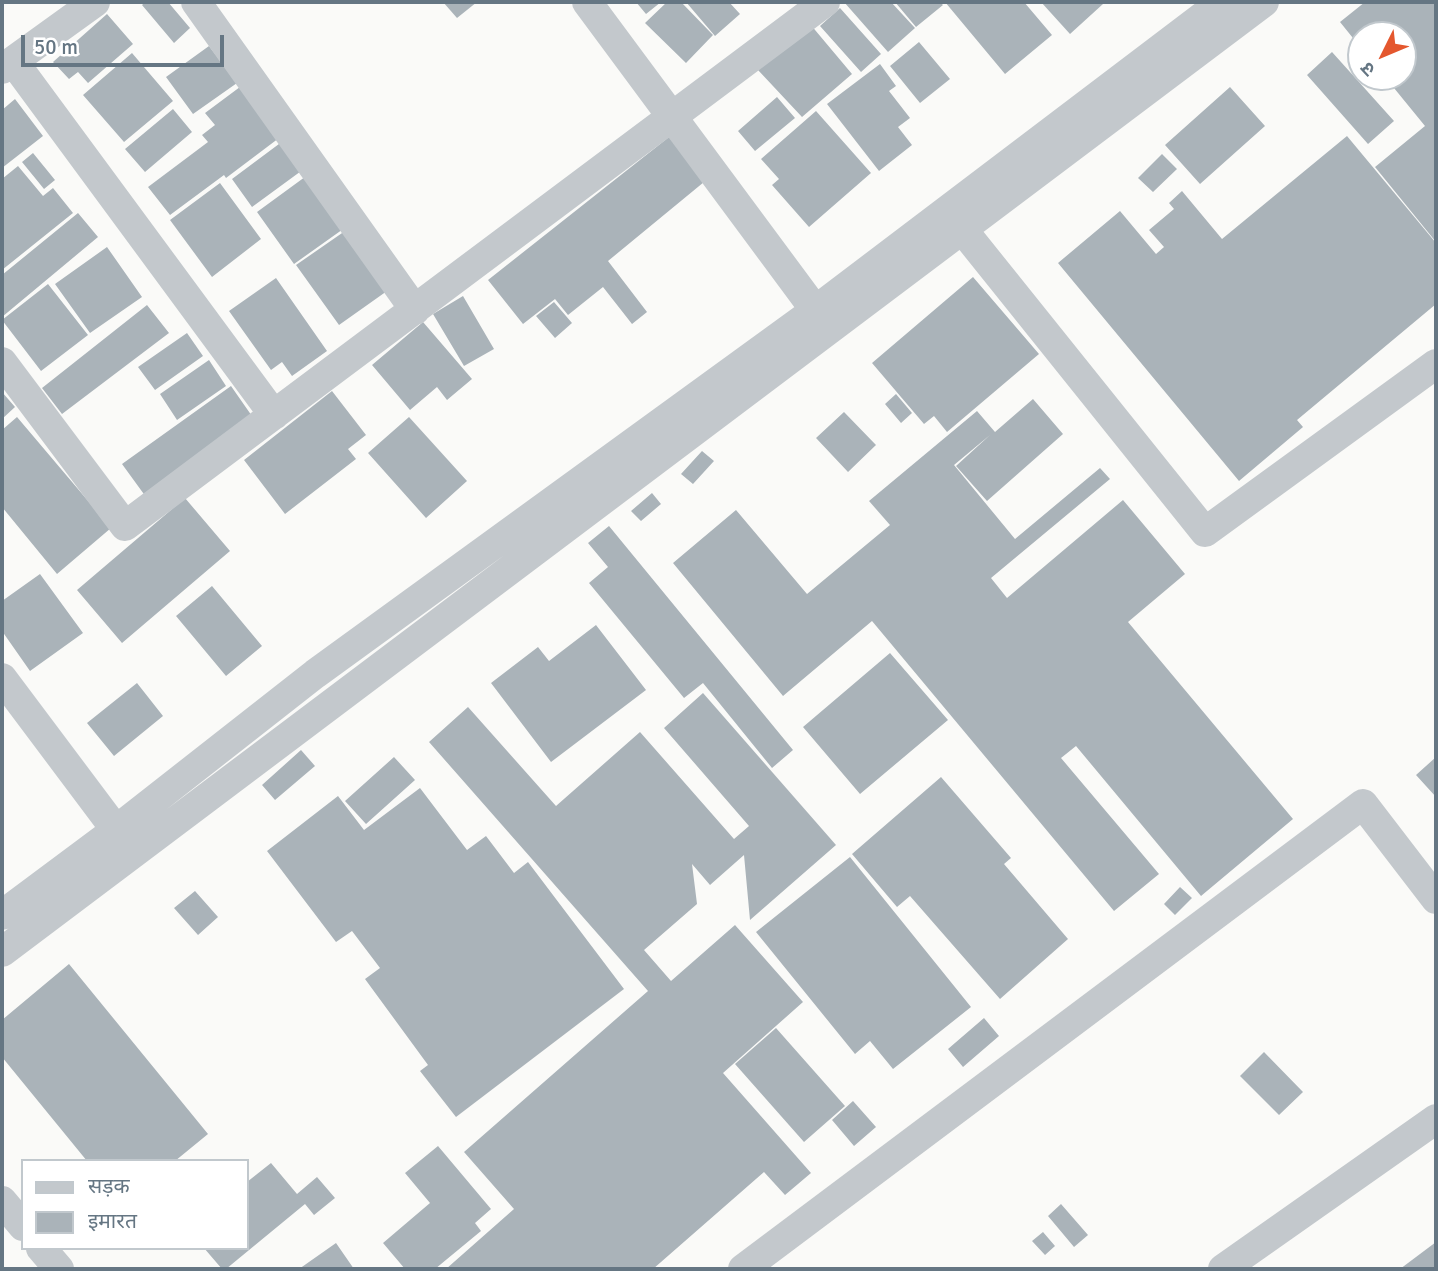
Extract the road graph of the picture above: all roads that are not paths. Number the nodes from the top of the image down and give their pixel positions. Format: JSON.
{"nodes":[{"id":1,"x":94,"y":2,"type":"edge"},
{"id":2,"x":196,"y":2,"type":"edge"},
{"id":3,"x":587,"y":2,"type":"edge"},
{"id":4,"x":825,"y":2,"type":"edge"},
{"id":5,"x":1222,"y":2,"type":"edge"},
{"id":6,"x":1264,"y":2,"type":"edge"},
{"id":7,"x":7,"y":65,"type":"edge"},
{"id":8,"x":673,"y":117,"type":"junction"},
{"id":9,"x":962,"y":229,"type":"junction"},
{"id":10,"x":415,"y":310,"type":"junction"},
{"id":11,"x":822,"y":320,"type":"junction"},
{"id":12,"x":2,"y":362,"type":"edge"},
{"id":13,"x":1436,"y":364,"type":"edge"},
{"id":14,"x":274,"y":415,"type":"junction"},
{"id":15,"x":2,"y":678,"type":"edge"},
{"id":16,"x":116,"y":830,"type":"junction"},
{"id":17,"x":1436,"y":899,"type":"edge"},
{"id":18,"x":2,"y":915,"type":"edge"},
{"id":19,"x":2,"y":952,"type":"edge"},
{"id":20,"x":1436,"y":1119,"type":"edge"},
{"id":21,"x":2,"y":1201,"type":"edge"},
{"id":22,"x":21,"y":1224,"type":"edge"},
{"id":23,"x":43,"y":1250,"type":"edge"},
{"id":24,"x":59,"y":1269,"type":"edge"},
{"id":25,"x":743,"y":1269,"type":"edge"},
{"id":26,"x":1223,"y":1269,"type":"edge"}],
"edges":[{"from":1,"to":7,"type":"street"},
{"from":2,"to":10,"type":"street"},
{"from":3,"to":8,"type":"street"},
{"from":4,"to":8,"type":"street"},
{"from":5,"to":11,"type":"street"},
{"from":6,"to":9,"type":"street"},
{"from":7,"to":14,"type":"street"},
{"from":8,"to":10,"type":"street"},
{"from":8,"to":11,"type":"street"},
{"from":9,"to":11,"type":"street"},
{"from":9,"to":13,"type":"street"},
{"from":10,"to":14,"type":"street"},
{"from":11,"to":16,"type":"street"},
{"from":11,"to":19,"type":"street"},
{"from":12,"to":14,"type":"street"},
{"from":15,"to":16,"type":"street"},
{"from":16,"to":18,"type":"street"},
{"from":17,"to":25,"type":"street"},
{"from":20,"to":26,"type":"street"},
{"from":21,"to":22,"type":"street"},
{"from":23,"to":24,"type":"street"}]}
